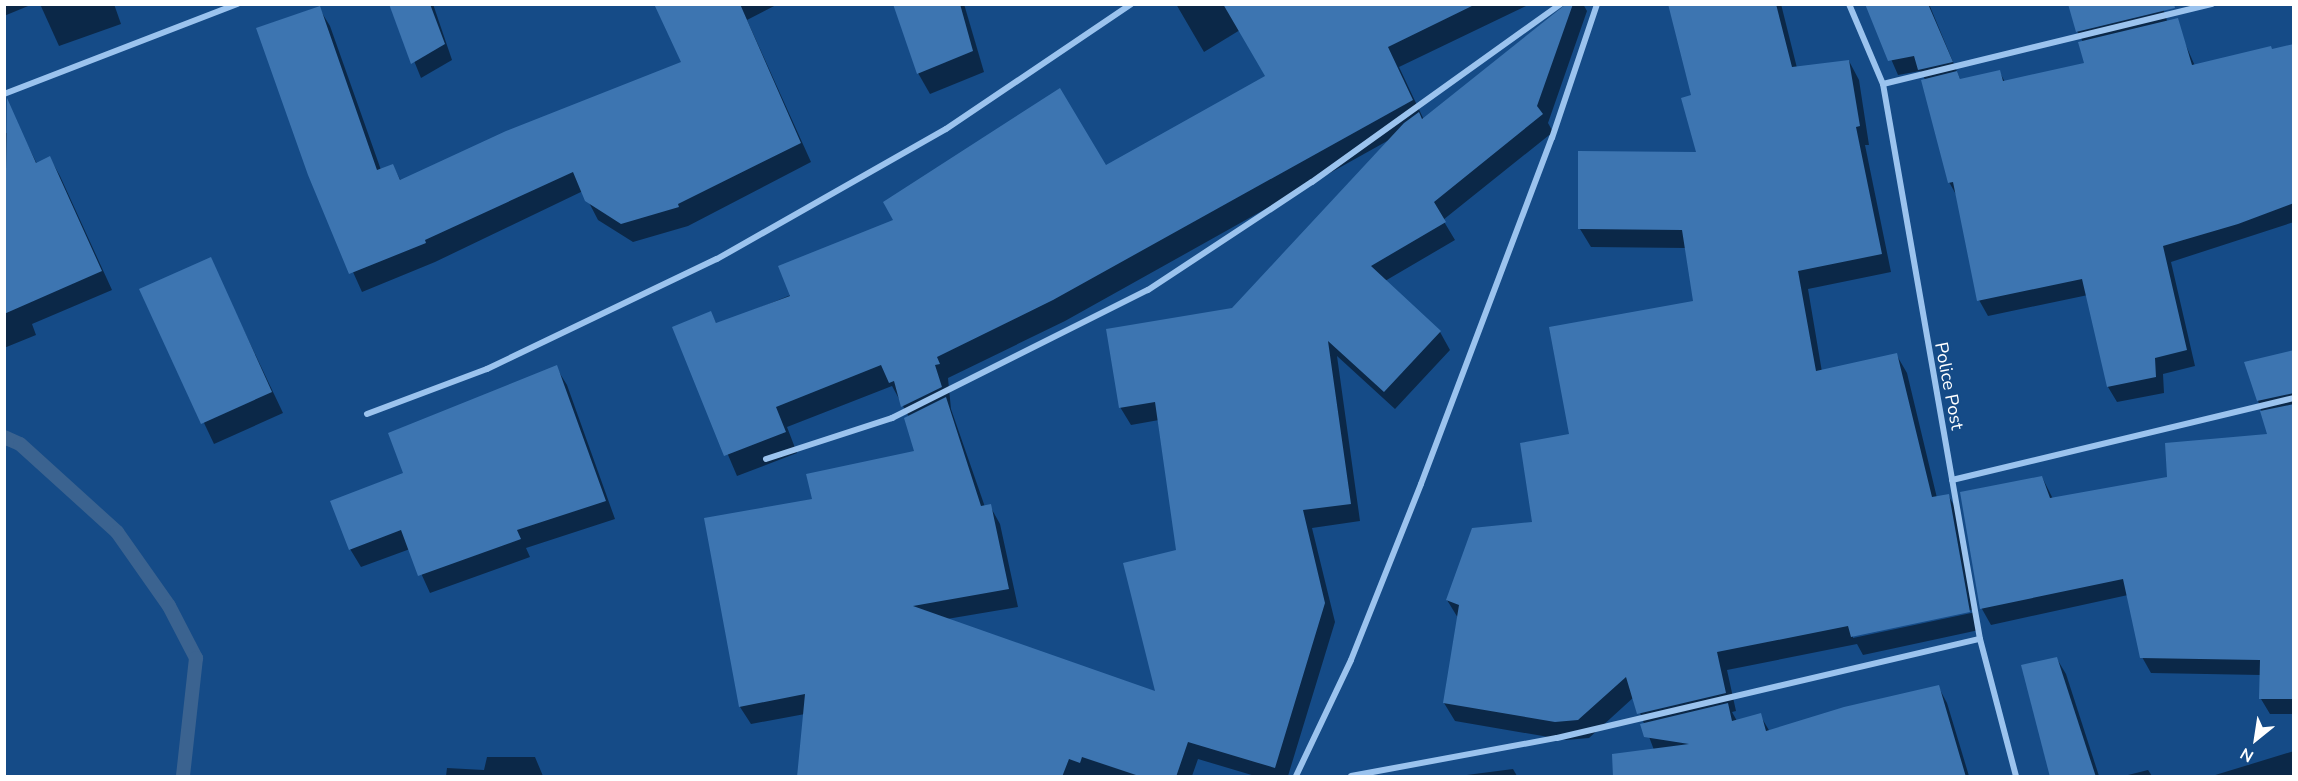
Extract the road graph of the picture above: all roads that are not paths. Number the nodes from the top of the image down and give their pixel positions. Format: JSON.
{"nodes":[{"id":1,"x":237,"y":4,"type":"edge"},
{"id":2,"x":1131,"y":4,"type":"edge"},
{"id":3,"x":1561,"y":4,"type":"edge"},
{"id":4,"x":1597,"y":4,"type":"edge"},
{"id":5,"x":1848,"y":4,"type":"edge"},
{"id":6,"x":2212,"y":4,"type":"edge"},
{"id":7,"x":1883,"y":84,"type":"junction"},
{"id":8,"x":4,"y":94,"type":"edge"},
{"id":9,"x":2294,"y":398,"type":"edge"},
{"id":10,"x":366,"y":414,"type":"dead end"},
{"id":11,"x":766,"y":459,"type":"dead end"},
{"id":12,"x":1952,"y":480,"type":"junction"},
{"id":13,"x":1980,"y":639,"type":"junction"},
{"id":14,"x":1296,"y":777,"type":"edge"},
{"id":15,"x":1351,"y":777,"type":"edge"},
{"id":16,"x":2016,"y":777,"type":"edge"}],
"edges":[{"from":1,"to":8,"type":"street"},
{"from":2,"to":10,"type":"street"},
{"from":3,"to":11,"type":"street"},
{"from":4,"to":14,"type":"street"},
{"from":5,"to":7,"type":"street","name":"Police Post"},
{"from":6,"to":7,"type":"street"},
{"from":7,"to":12,"type":"street","name":"Police Post"},
{"from":9,"to":12,"type":"street"},
{"from":12,"to":13,"type":"street","name":"Police Post"},
{"from":13,"to":15,"type":"street"},
{"from":13,"to":16,"type":"street","name":"Police Post"}]}
